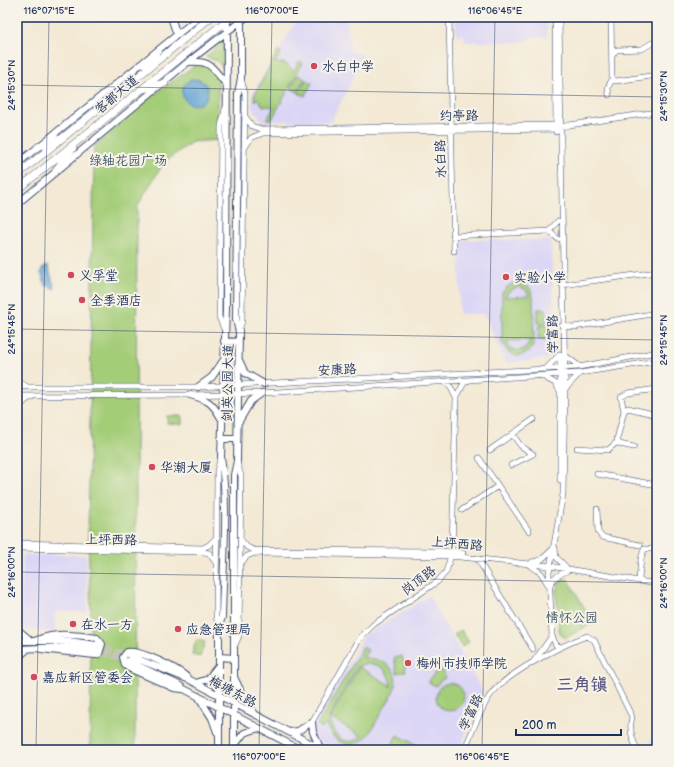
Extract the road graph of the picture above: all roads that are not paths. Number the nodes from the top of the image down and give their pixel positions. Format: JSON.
{"nodes":[{"id":1,"x":171,"y":17,"type":"edge"},
{"id":2,"x":199,"y":17,"type":"edge"},
{"id":3,"x":211,"y":17,"type":"edge"},
{"id":4,"x":449,"y":17,"type":"edge"},
{"id":5,"x":555,"y":17,"type":"edge"},
{"id":6,"x":559,"y":17,"type":"edge"},
{"id":7,"x":611,"y":17,"type":"edge"},
{"id":8,"x":228,"y":18,"type":"edge"},
{"id":9,"x":243,"y":18,"type":"edge"},
{"id":10,"x":227,"y":32,"type":"junction"},
{"id":11,"x":177,"y":35,"type":"junction"},
{"id":12,"x":657,"y":43,"type":"edge"},
{"id":13,"x":156,"y":53,"type":"junction"},
{"id":14,"x":612,"y":57,"type":"junction"},
{"id":15,"x":188,"y":62,"type":"junction"},
{"id":16,"x":138,"y":75,"type":"junction"},
{"id":17,"x":657,"y":75,"type":"edge"},
{"id":18,"x":241,"y":78,"type":"junction"},
{"id":19,"x":612,"y":79,"type":"junction"},
{"id":20,"x":165,"y":83,"type":"junction"},
{"id":21,"x":226,"y":84,"type":"junction"},
{"id":22,"x":140,"y":89,"type":"junction"},
{"id":23,"x":609,"y":95,"type":"dead end"},
{"id":24,"x":105,"y":104,"type":"junction"},
{"id":25,"x":225,"y":108,"type":"junction"},
{"id":26,"x":657,"y":109,"type":"edge"},
{"id":27,"x":94,"y":112,"type":"junction"},
{"id":28,"x":657,"y":112,"type":"edge"},
{"id":29,"x":110,"y":115,"type":"junction"},
{"id":30,"x":244,"y":115,"type":"junction"},
{"id":31,"x":100,"y":123,"type":"junction"},
{"id":32,"x":558,"y":127,"type":"junction"},
{"id":33,"x":450,"y":129,"type":"junction"},
{"id":34,"x":262,"y":131,"type":"junction"},
{"id":35,"x":64,"y":136,"type":"junction"},
{"id":36,"x":80,"y":139,"type":"junction"},
{"id":37,"x":38,"y":147,"type":"junction"},
{"id":38,"x":244,"y":149,"type":"junction"},
{"id":39,"x":17,"y":164,"type":"edge"},
{"id":40,"x":227,"y":164,"type":"junction"},
{"id":41,"x":237,"y":165,"type":"junction"},
{"id":42,"x":56,"y":170,"type":"junction"},
{"id":43,"x":17,"y":175,"type":"edge"},
{"id":44,"x":17,"y":190,"type":"edge"},
{"id":45,"x":17,"y":204,"type":"edge"},
{"id":46,"x":558,"y":221,"type":"junction"},
{"id":47,"x":549,"y":231,"type":"junction"},
{"id":48,"x":453,"y":236,"type":"junction"},
{"id":49,"x":558,"y":239,"type":"junction"},
{"id":50,"x":454,"y":251,"type":"dead end"},
{"id":51,"x":657,"y":272,"type":"edge"},
{"id":52,"x":562,"y":285,"type":"junction"},
{"id":53,"x":657,"y":313,"type":"edge"},
{"id":54,"x":562,"y":326,"type":"junction"},
{"id":55,"x":224,"y":329,"type":"junction"},
{"id":56,"x":239,"y":332,"type":"junction"},
{"id":57,"x":224,"y":341,"type":"junction"},
{"id":58,"x":238,"y":342,"type":"junction"},
{"id":59,"x":657,"y":352,"type":"edge"},
{"id":60,"x":561,"y":354,"type":"junction"},
{"id":61,"x":238,"y":357,"type":"junction"},
{"id":62,"x":223,"y":361,"type":"junction"},
{"id":63,"x":657,"y":361,"type":"edge"},
{"id":64,"x":546,"y":369,"type":"junction"},
{"id":65,"x":525,"y":370,"type":"junction"},
{"id":66,"x":580,"y":370,"type":"junction"},
{"id":67,"x":561,"y":372,"type":"junction"},
{"id":68,"x":541,"y":376,"type":"junction"},
{"id":69,"x":525,"y":377,"type":"junction"},
{"id":70,"x":470,"y":380,"type":"junction"},
{"id":71,"x":17,"y":381,"type":"edge"},
{"id":72,"x":443,"y":382,"type":"junction"},
{"id":73,"x":264,"y":384,"type":"junction"},
{"id":74,"x":222,"y":386,"type":"junction"},
{"id":75,"x":238,"y":386,"type":"junction"},
{"id":76,"x":198,"y":387,"type":"junction"},
{"id":77,"x":17,"y":388,"type":"edge"},
{"id":78,"x":29,"y":388,"type":"junction"},
{"id":79,"x":39,"y":388,"type":"junction"},
{"id":80,"x":657,"y":389,"type":"edge"},
{"id":81,"x":563,"y":390,"type":"junction"},
{"id":82,"x":262,"y":393,"type":"junction"},
{"id":83,"x":222,"y":394,"type":"junction"},
{"id":84,"x":238,"y":394,"type":"junction"},
{"id":85,"x":190,"y":395,"type":"junction"},
{"id":86,"x":17,"y":396,"type":"edge"},
{"id":87,"x":36,"y":396,"type":"junction"},
{"id":88,"x":456,"y":398,"type":"junction"},
{"id":89,"x":17,"y":408,"type":"edge"},
{"id":90,"x":624,"y":411,"type":"junction"},
{"id":91,"x":657,"y":415,"type":"edge"},
{"id":92,"x":222,"y":419,"type":"junction"},
{"id":93,"x":534,"y":419,"type":"dead end"},
{"id":94,"x":237,"y":424,"type":"junction"},
{"id":95,"x":512,"y":434,"type":"junction"},
{"id":96,"x":221,"y":439,"type":"junction"},
{"id":97,"x":237,"y":439,"type":"junction"},
{"id":98,"x":618,"y":442,"type":"junction"},
{"id":99,"x":634,"y":447,"type":"dead end"},
{"id":100,"x":577,"y":448,"type":"dead end"},
{"id":101,"x":490,"y":450,"type":"dead end"},
{"id":102,"x":221,"y":457,"type":"junction"},
{"id":103,"x":479,"y":458,"type":"dead end"},
{"id":104,"x":237,"y":461,"type":"junction"},
{"id":105,"x":511,"y":465,"type":"dead end"},
{"id":106,"x":597,"y":474,"type":"dead end"},
{"id":107,"x":657,"y":485,"type":"edge"},
{"id":108,"x":498,"y":486,"type":"junction"},
{"id":109,"x":597,"y":509,"type":"dead end"},
{"id":110,"x":462,"y":510,"type":"dead end"},
{"id":111,"x":529,"y":531,"type":"dead end"},
{"id":112,"x":217,"y":537,"type":"junction"},
{"id":113,"x":240,"y":539,"type":"junction"},
{"id":114,"x":17,"y":543,"type":"edge"},
{"id":115,"x":640,"y":546,"type":"dead end"},
{"id":116,"x":554,"y":547,"type":"junction"},
{"id":117,"x":17,"y":548,"type":"edge"},
{"id":118,"x":657,"y":549,"type":"edge"},
{"id":119,"x":204,"y":550,"type":"junction"},
{"id":120,"x":254,"y":551,"type":"junction"},
{"id":121,"x":451,"y":554,"type":"junction"},
{"id":122,"x":477,"y":558,"type":"junction"},
{"id":123,"x":216,"y":563,"type":"junction"},
{"id":124,"x":530,"y":563,"type":"junction"},
{"id":125,"x":240,"y":564,"type":"junction"},
{"id":126,"x":549,"y":565,"type":"junction"},
{"id":127,"x":567,"y":568,"type":"junction"},
{"id":128,"x":639,"y":579,"type":"junction"},
{"id":129,"x":657,"y":583,"type":"edge"},
{"id":130,"x":550,"y":586,"type":"junction"},
{"id":131,"x":220,"y":626,"type":"junction"},
{"id":132,"x":17,"y":629,"type":"edge"},
{"id":133,"x":552,"y":636,"type":"junction"},
{"id":134,"x":17,"y":640,"type":"edge"},
{"id":135,"x":34,"y":640,"type":"junction"},
{"id":136,"x":234,"y":646,"type":"junction"},
{"id":137,"x":560,"y":648,"type":"junction"},
{"id":138,"x":17,"y":649,"type":"edge"},
{"id":139,"x":28,"y":649,"type":"junction"},
{"id":140,"x":41,"y":649,"type":"junction"},
{"id":141,"x":533,"y":649,"type":"dead end"},
{"id":142,"x":219,"y":657,"type":"junction"},
{"id":143,"x":17,"y":658,"type":"edge"},
{"id":144,"x":234,"y":658,"type":"junction"},
{"id":145,"x":219,"y":664,"type":"junction"},
{"id":146,"x":531,"y":664,"type":"junction"},
{"id":147,"x":234,"y":676,"type":"junction"},
{"id":148,"x":193,"y":682,"type":"junction"},
{"id":149,"x":184,"y":689,"type":"junction"},
{"id":150,"x":197,"y":695,"type":"junction"},
{"id":151,"x":219,"y":695,"type":"junction"},
{"id":152,"x":234,"y":703,"type":"junction"},
{"id":153,"x":219,"y":706,"type":"junction"},
{"id":154,"x":233,"y":714,"type":"junction"},
{"id":155,"x":256,"y":715,"type":"junction"},
{"id":156,"x":312,"y":722,"type":"junction"},
{"id":157,"x":259,"y":728,"type":"junction"},
{"id":158,"x":289,"y":732,"type":"junction"},
{"id":159,"x":219,"y":736,"type":"junction"},
{"id":160,"x":234,"y":748,"type":"edge"},
{"id":161,"x":322,"y":749,"type":"edge"},
{"id":162,"x":219,"y":750,"type":"edge"},
{"id":163,"x":302,"y":750,"type":"edge"},
{"id":164,"x":464,"y":750,"type":"edge"},
{"id":165,"x":638,"y":750,"type":"edge"}],
"edges":[{"from":1,"to":11,"type":"main road"},
{"from":2,"to":11,"type":"main road"},
{"from":3,"to":16,"type":"highway","name":"客都大道"},
{"from":4,"to":33,"type":"street","name":"水白路"},
{"from":5,"to":32,"type":"street","name":"学富路"},
{"from":6,"to":32,"type":"street","name":"学富路"},
{"from":7,"to":14,"type":"street"},
{"from":8,"to":10,"type":"main road","name":"剑英公园大道"},
{"from":8,"to":22,"type":"highway","name":"客都大道"},
{"from":9,"to":10,"type":"main road"},
{"from":9,"to":18,"type":"main road","name":"剑英公园大道"},
{"from":10,"to":15,"type":"main road"},
{"from":10,"to":21,"type":"main road","name":"剑英公园大道"},
{"from":11,"to":13,"type":"main road"},
{"from":12,"to":14,"type":"street"},
{"from":13,"to":16,"type":"highway"},
{"from":13,"to":37,"type":"main road"},
{"from":14,"to":19,"type":"street"},
{"from":15,"to":20,"type":"main road"},
{"from":15,"to":21,"type":"main road"},
{"from":16,"to":24,"type":"highway","name":"客都大道"},
{"from":17,"to":19,"type":"street"},
{"from":18,"to":30,"type":"street"},
{"from":18,"to":41,"type":"main road","name":"剑英公园大道"},
{"from":19,"to":23,"type":"street"},
{"from":20,"to":22,"type":"highway"},
{"from":20,"to":42,"type":"main road"},
{"from":21,"to":25,"type":"main road","name":"剑英公园大道"},
{"from":22,"to":29,"type":"highway","name":"客都大道"},
{"from":24,"to":27,"type":"highway","name":"客都大道"},
{"from":24,"to":29,"type":"highway"},
{"from":25,"to":40,"type":"main road","name":"剑英公园大道"},
{"from":25,"to":55,"type":"street"},
{"from":26,"to":32,"type":"street","name":"约亭路"},
{"from":27,"to":31,"type":"highway"},
{"from":27,"to":35,"type":"highway","name":"客都大道"},
{"from":28,"to":32,"type":"street","name":"约亭路"},
{"from":29,"to":31,"type":"highway","name":"客都大道"},
{"from":30,"to":34,"type":"street"},
{"from":30,"to":38,"type":"street"},
{"from":31,"to":36,"type":"highway","name":"客都大道"},
{"from":32,"to":33,"type":"street","name":"约亭路"},
{"from":32,"to":46,"type":"street","name":"学富路"},
{"from":32,"to":52,"type":"street","name":"学富路"},
{"from":33,"to":34,"type":"street","name":"约亭路"},
{"from":33,"to":48,"type":"street","name":"水白路"},
{"from":34,"to":38,"type":"street"},
{"from":35,"to":37,"type":"highway"},
{"from":35,"to":43,"type":"highway","name":"客都大道"},
{"from":36,"to":42,"type":"highway"},
{"from":36,"to":44,"type":"highway","name":"客都大道"},
{"from":37,"to":39,"type":"main road"},
{"from":38,"to":56,"type":"street"},
{"from":40,"to":41,"type":"main road"},
{"from":40,"to":55,"type":"main road","name":"剑英公园大道"},
{"from":41,"to":56,"type":"main road","name":"剑英公园大道"},
{"from":42,"to":45,"type":"main road"},
{"from":46,"to":47,"type":"street"},
{"from":46,"to":49,"type":"street","name":"学富路"},
{"from":47,"to":48,"type":"street"},
{"from":47,"to":49,"type":"street"},
{"from":48,"to":50,"type":"street","name":"水白路"},
{"from":49,"to":60,"type":"street","name":"学富路"},
{"from":51,"to":52,"type":"street"},
{"from":52,"to":54,"type":"street","name":"学富路"},
{"from":53,"to":54,"type":"street"},
{"from":54,"to":60,"type":"street","name":"学富路"},
{"from":55,"to":57,"type":"main road","name":"剑英公园大道"},
{"from":56,"to":58,"type":"main road","name":"剑英公园大道"},
{"from":57,"to":58,"type":"main road"},
{"from":57,"to":62,"type":"main road","name":"剑英公园大道"},
{"from":58,"to":61,"type":"main road","name":"剑英公园大道"},
{"from":59,"to":66,"type":"street","name":"安康路"},
{"from":60,"to":64,"type":"street"},
{"from":60,"to":66,"type":"street"},
{"from":60,"to":67,"type":"street","name":"学富路"},
{"from":61,"to":73,"type":"main road"},
{"from":61,"to":75,"type":"main road","name":"剑英公园大道"},
{"from":62,"to":74,"type":"main road","name":"剑英公园大道"},
{"from":62,"to":76,"type":"main road"},
{"from":63,"to":66,"type":"street","name":"安康路"},
{"from":64,"to":65,"type":"street","name":"安康路"},
{"from":64,"to":67,"type":"street","name":"安康路"},
{"from":65,"to":69,"type":"street"},
{"from":65,"to":73,"type":"street","name":"安康路"},
{"from":66,"to":67,"type":"street","name":"安康路"},
{"from":66,"to":81,"type":"street"},
{"from":67,"to":68,"type":"street","name":"安康路"},
{"from":67,"to":81,"type":"street","name":"学富路"},
{"from":68,"to":69,"type":"street","name":"安康路"},
{"from":68,"to":81,"type":"street"},
{"from":69,"to":70,"type":"street","name":"安康路"},
{"from":70,"to":72,"type":"street","name":"安康路"},
{"from":70,"to":88,"type":"street"},
{"from":71,"to":78,"type":"street"},
{"from":72,"to":82,"type":"street","name":"安康路"},
{"from":72,"to":88,"type":"street"},
{"from":73,"to":75,"type":"street","name":"安康路"},
{"from":74,"to":75,"type":"street","name":"安康路"},
{"from":74,"to":76,"type":"street","name":"安康路"},
{"from":74,"to":83,"type":"main road","name":"剑英公园大道"},
{"from":75,"to":84,"type":"main road","name":"剑英公园大道"},
{"from":76,"to":79,"type":"street","name":"安康路"},
{"from":77,"to":78,"type":"street","name":"安康路"},
{"from":78,"to":79,"type":"street","name":"安康路"},
{"from":79,"to":87,"type":"street"},
{"from":80,"to":90,"type":"street"},
{"from":81,"to":116,"type":"street","name":"学富路"},
{"from":81,"to":126,"type":"street","name":"学富路"},
{"from":82,"to":84,"type":"street","name":"安康路"},
{"from":82,"to":94,"type":"main road"},
{"from":83,"to":84,"type":"street","name":"安康路"},
{"from":83,"to":85,"type":"street","name":"安康路"},
{"from":83,"to":92,"type":"main road","name":"剑英公园大道"},
{"from":84,"to":94,"type":"main road","name":"剑英公园大道"},
{"from":85,"to":87,"type":"street","name":"安康路"},
{"from":85,"to":92,"type":"main road"},
{"from":86,"to":87,"type":"street","name":"安康路"},
{"from":87,"to":89,"type":"street"},
{"from":88,"to":121,"type":"street","name":"岗顶路"},
{"from":90,"to":91,"type":"street"},
{"from":90,"to":98,"type":"street"},
{"from":92,"to":96,"type":"main road","name":"剑英公园大道"},
{"from":93,"to":95,"type":"street"},
{"from":94,"to":97,"type":"main road","name":"剑英公园大道"},
{"from":95,"to":101,"type":"street"},
{"from":95,"to":105,"type":"street"},
{"from":96,"to":97,"type":"main road"},
{"from":96,"to":102,"type":"main road","name":"剑英公园大道"},
{"from":97,"to":104,"type":"main road","name":"剑英公园大道"},
{"from":98,"to":99,"type":"street"},
{"from":98,"to":100,"type":"street"},
{"from":102,"to":112,"type":"street"},
{"from":102,"to":131,"type":"main road","name":"剑英公园大道"},
{"from":103,"to":108,"type":"street"},
{"from":104,"to":113,"type":"street"},
{"from":104,"to":136,"type":"main road","name":"剑英公园大道"},
{"from":106,"to":107,"type":"street"},
{"from":108,"to":110,"type":"street"},
{"from":108,"to":111,"type":"street"},
{"from":109,"to":115,"type":"street"},
{"from":112,"to":119,"type":"street"},
{"from":112,"to":123,"type":"street"},
{"from":113,"to":120,"type":"street"},
{"from":113,"to":125,"type":"street"},
{"from":114,"to":119,"type":"street","name":"上坪西路"},
{"from":116,"to":124,"type":"street"},
{"from":116,"to":126,"type":"street","name":"学富路"},
{"from":116,"to":127,"type":"street"},
{"from":117,"to":119,"type":"street","name":"上坪西路"},
{"from":118,"to":128,"type":"street"},
{"from":119,"to":123,"type":"street"},
{"from":120,"to":121,"type":"street","name":"上坪西路"},
{"from":120,"to":125,"type":"street"},
{"from":121,"to":122,"type":"street","name":"上坪西路"},
{"from":121,"to":124,"type":"street","name":"上坪西路"},
{"from":121,"to":156,"type":"street","name":"岗顶路"},
{"from":122,"to":124,"type":"street","name":"上坪西路"},
{"from":122,"to":141,"type":"street"},
{"from":123,"to":131,"type":"street"},
{"from":124,"to":126,"type":"street","name":"上坪西路"},
{"from":124,"to":130,"type":"street"},
{"from":125,"to":136,"type":"street"},
{"from":126,"to":127,"type":"street","name":"上坪西路"},
{"from":126,"to":130,"type":"street","name":"学富路"},
{"from":127,"to":128,"type":"street","name":"上坪西路"},
{"from":127,"to":129,"type":"street","name":"上坪西路"},
{"from":127,"to":130,"type":"street"},
{"from":128,"to":129,"type":"street","name":"上坪西路"},
{"from":130,"to":133,"type":"street","name":"学富路"},
{"from":131,"to":142,"type":"main road","name":"剑英公园大道"},
{"from":132,"to":135,"type":"main road"},
{"from":133,"to":137,"type":"street"},
{"from":133,"to":146,"type":"street"},
{"from":134,"to":135,"type":"main road"},
{"from":135,"to":140,"type":"main road"},
{"from":135,"to":140,"type":"main road"},
{"from":136,"to":144,"type":"main road","name":"剑英公园大道"},
{"from":137,"to":146,"type":"street","name":"学富路"},
{"from":137,"to":165,"type":"street","name":"学富路"},
{"from":138,"to":139,"type":"main road"},
{"from":139,"to":140,"type":"main road"},
{"from":139,"to":143,"type":"main road"},
{"from":142,"to":144,"type":"main road"},
{"from":142,"to":145,"type":"main road","name":"剑英公园大道"},
{"from":144,"to":147,"type":"main road","name":"剑英公园大道"},
{"from":145,"to":148,"type":"main road"},
{"from":145,"to":151,"type":"main road","name":"剑英公园大道"},
{"from":146,"to":164,"type":"street","name":"学富路"},
{"from":147,"to":152,"type":"main road","name":"剑英公园大道"},
{"from":147,"to":155,"type":"main road"},
{"from":148,"to":149,"type":"main road","name":"梅塘东路"},
{"from":148,"to":149,"type":"main road"},
{"from":148,"to":151,"type":"main road","name":"梅塘东路"},
{"from":149,"to":150,"type":"main road","name":"梅塘东路"},
{"from":150,"to":153,"type":"main road","name":"梅塘东路"},
{"from":150,"to":159,"type":"main road"},
{"from":151,"to":152,"type":"main road","name":"梅塘东路"},
{"from":151,"to":153,"type":"main road","name":"剑英公园大道"},
{"from":152,"to":154,"type":"main road","name":"剑英公园大道"},
{"from":152,"to":155,"type":"main road","name":"梅塘东路"},
{"from":153,"to":154,"type":"main road","name":"梅塘东路"},
{"from":153,"to":159,"type":"main road","name":"剑英公园大道"},
{"from":154,"to":157,"type":"main road","name":"梅塘东路"},
{"from":154,"to":160,"type":"main road","name":"剑英公园大道"},
{"from":155,"to":158,"type":"main road","name":"梅塘东路"},
{"from":156,"to":158,"type":"main road"},
{"from":156,"to":161,"type":"main road"},
{"from":157,"to":160,"type":"main road"},
{"from":157,"to":163,"type":"main road","name":"梅塘东路"},
{"from":158,"to":161,"type":"main road","name":"梅塘东路"},
{"from":159,"to":162,"type":"main road","name":"剑英公园大道"}]}
